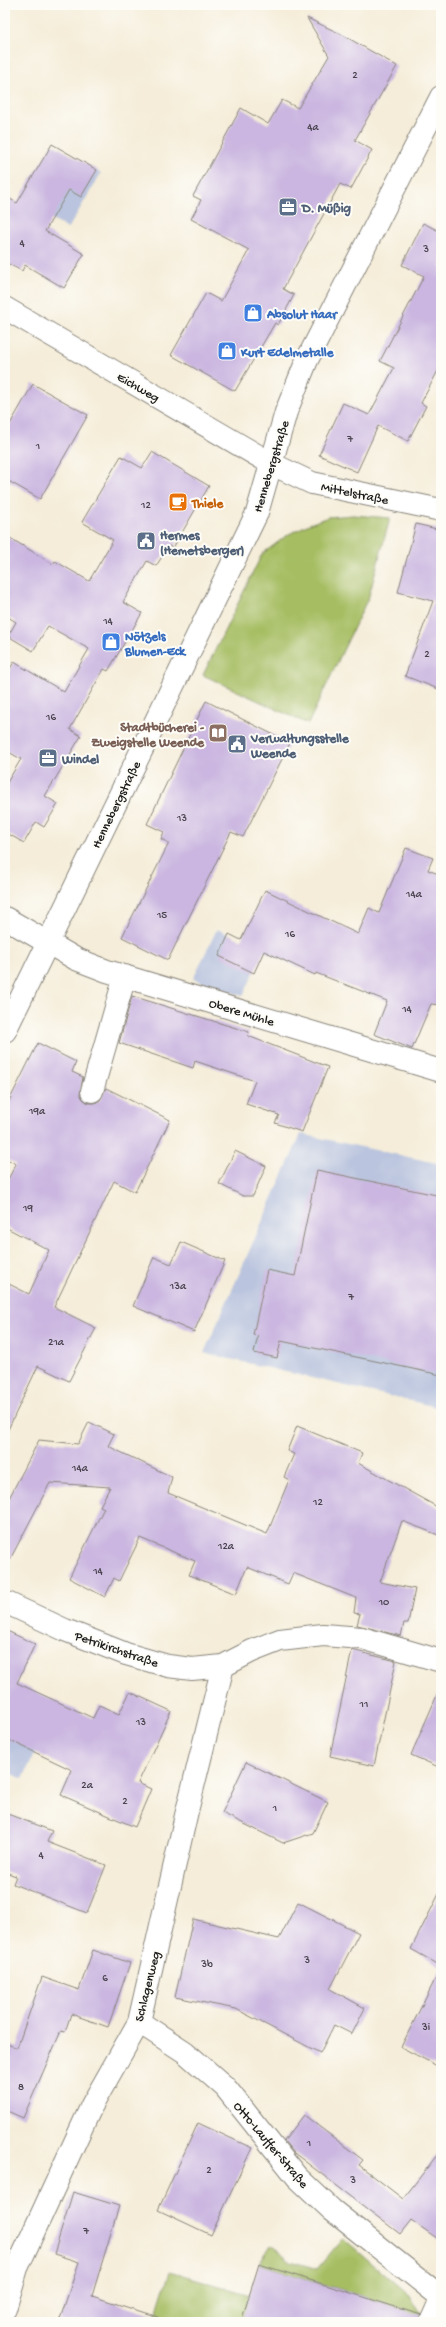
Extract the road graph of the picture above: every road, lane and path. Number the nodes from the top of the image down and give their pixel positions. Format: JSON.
{"nodes":[{"id":1,"x":441,"y":97,"type":"edge"},
{"id":2,"x":5,"y":308,"type":"edge"},
{"id":3,"x":272,"y":464,"type":"junction"},
{"id":4,"x":441,"y":510,"type":"edge"},
{"id":5,"x":5,"y":918,"type":"edge"},
{"id":6,"x":46,"y":943,"type":"junction"},
{"id":7,"x":125,"y":976,"type":"junction"},
{"id":8,"x":5,"y":1031,"type":"edge"},
{"id":9,"x":441,"y":1071,"type":"edge"},
{"id":10,"x":92,"y":1091,"type":"dead end"},
{"id":11,"x":5,"y":1602,"type":"edge"},
{"id":12,"x":441,"y":1661,"type":"edge"},
{"id":13,"x":223,"y":1666,"type":"junction"},
{"id":14,"x":139,"y":2022,"type":"junction"},
{"id":15,"x":441,"y":2298,"type":"edge"},
{"id":16,"x":5,"y":2309,"type":"edge"},
{"id":17,"x":431,"y":2322,"type":"edge"}],
"edges":[{"from":1,"to":3,"type":"street","name":"Hennebergstraße"},
{"from":2,"to":3,"type":"street","name":"Eichweg"},
{"from":3,"to":4,"type":"street","name":"Mittelstraße"},
{"from":3,"to":6,"type":"street","name":"Hennebergstraße"},
{"from":5,"to":6,"type":"street","name":"Obere Mühle"},
{"from":6,"to":7,"type":"street","name":"Obere Mühle"},
{"from":6,"to":8,"type":"street","name":"Hennebergstraße"},
{"from":7,"to":9,"type":"street","name":"Obere Mühle"},
{"from":7,"to":10,"type":"street"},
{"from":11,"to":13,"type":"street","name":"Petrikirchstraße"},
{"from":12,"to":13,"type":"street","name":"Petrikirchstraße"},
{"from":13,"to":14,"type":"street","name":"Schlagenweg"},
{"from":14,"to":15,"type":"street","name":"Otto-Lauffer-Straße"},
{"from":14,"to":16,"type":"street","name":"Schlagenweg"},
{"from":15,"to":17,"type":"street"}]}
